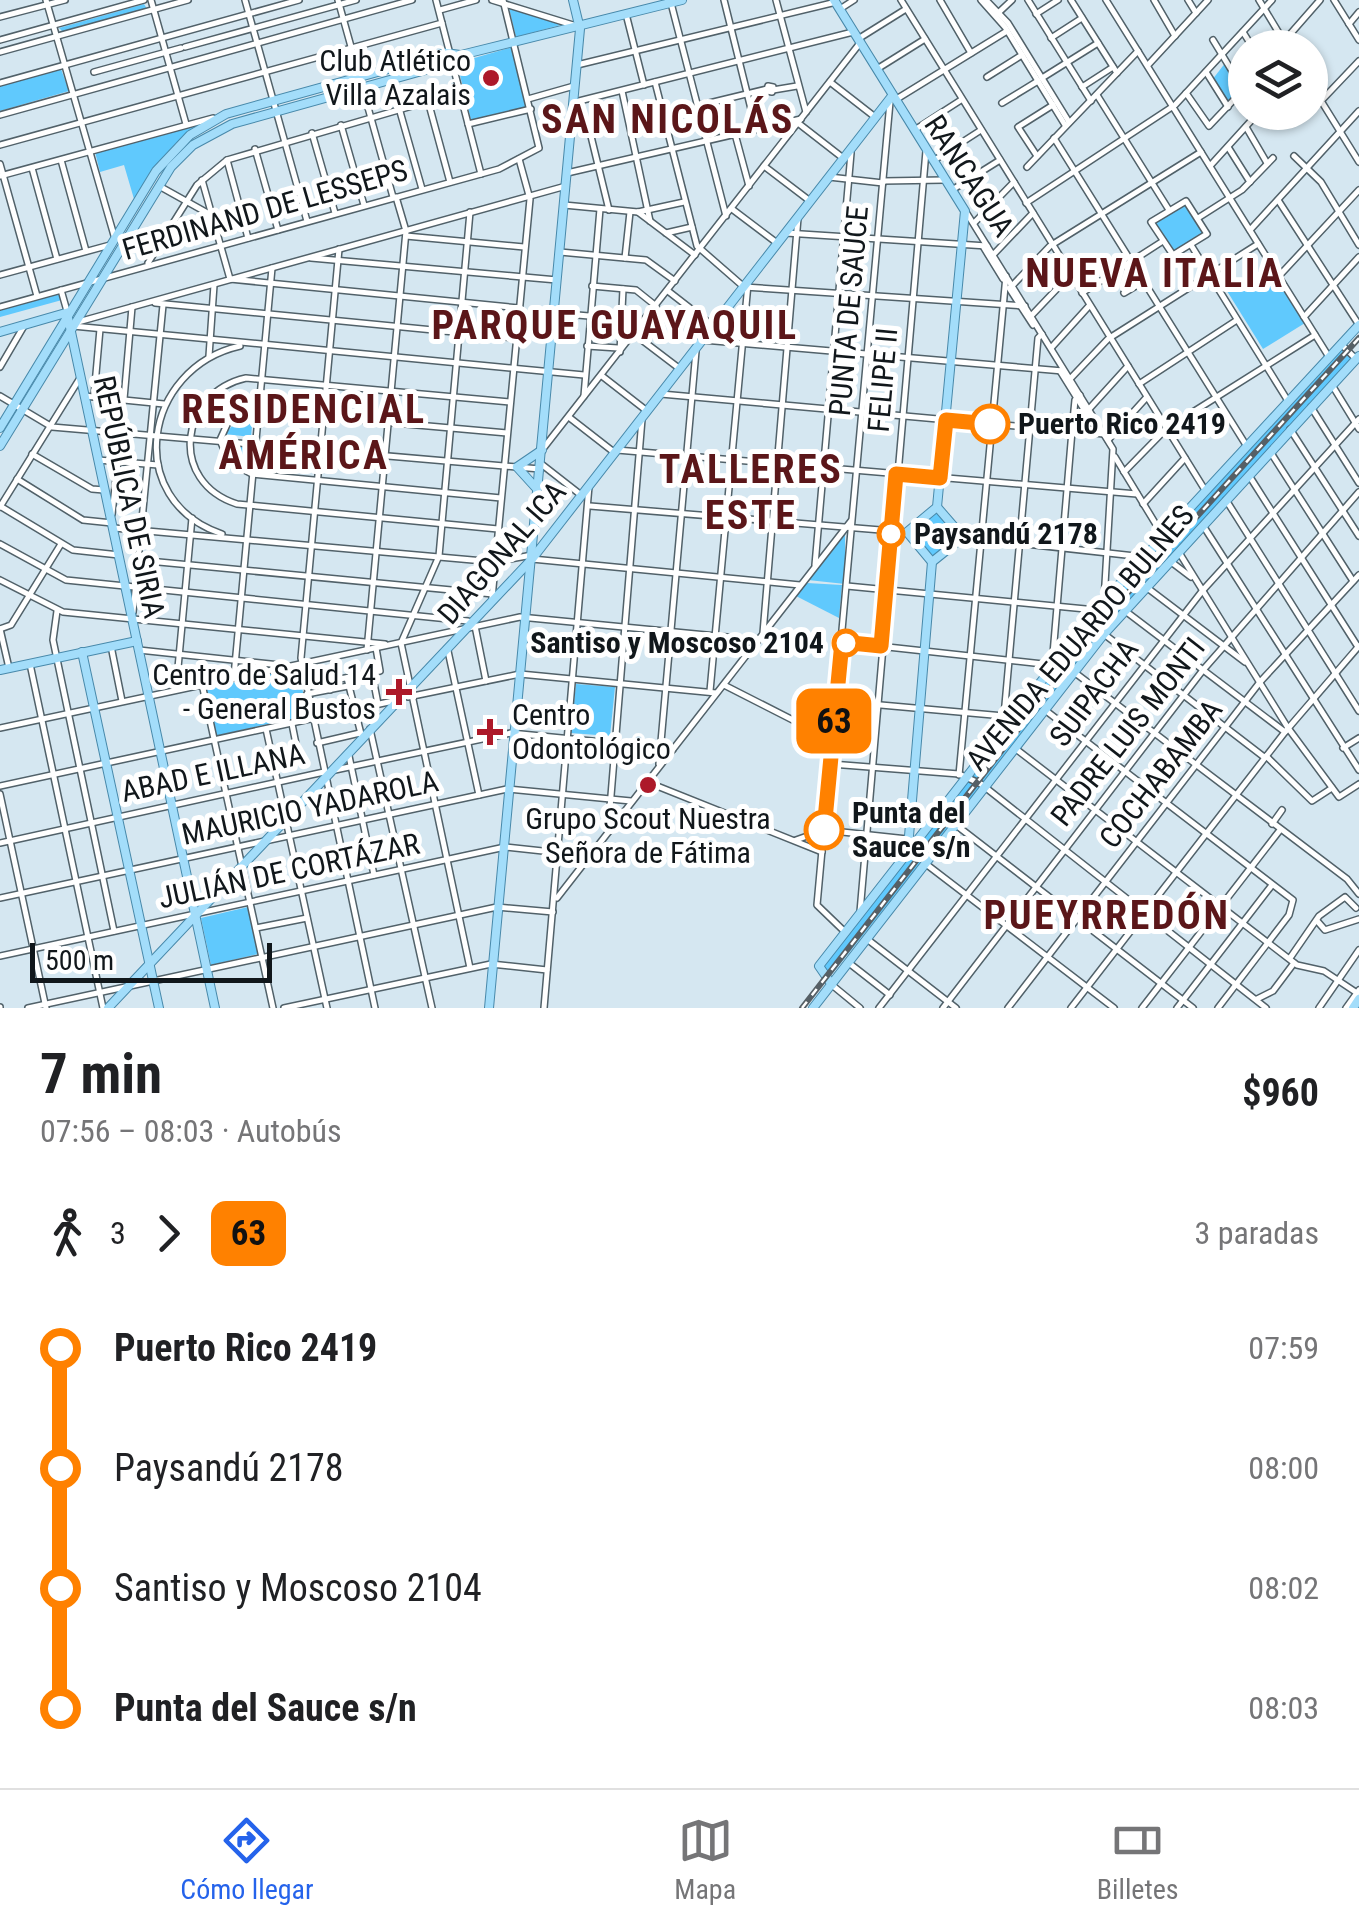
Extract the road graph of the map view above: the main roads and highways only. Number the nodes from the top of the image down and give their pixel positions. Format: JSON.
{"nodes":[{"id":1,"x":573,"y":0,"type":"edge"},
{"id":2,"x":682,"y":0,"type":"edge"},
{"id":3,"x":837,"y":4,"type":"edge"},
{"id":4,"x":578,"y":26,"type":"junction"},
{"id":5,"x":452,"y":57,"type":"junction"},
{"id":6,"x":892,"y":98,"type":"junction"},
{"id":7,"x":87,"y":304,"type":"junction"},
{"id":8,"x":67,"y":313,"type":"junction"},
{"id":9,"x":1359,"y":325,"type":"edge"},
{"id":10,"x":70,"y":326,"type":"junction"},
{"id":11,"x":0,"y":332,"type":"edge"},
{"id":12,"x":1356,"y":359,"type":"edge"},
{"id":13,"x":18,"y":408,"type":"junction"},
{"id":14,"x":0,"y":428,"type":"edge"},
{"id":15,"x":0,"y":446,"type":"edge"},
{"id":16,"x":542,"y":450,"type":"junction"},
{"id":17,"x":537,"y":489,"type":"junction"},
{"id":18,"x":938,"y":507,"type":"junction"},
{"id":19,"x":532,"y":557,"type":"junction"},
{"id":20,"x":932,"y":562,"type":"junction"},
{"id":21,"x":138,"y":645,"type":"junction"},
{"id":22,"x":82,"y":652,"type":"junction"},
{"id":23,"x":4,"y":669,"type":"edge"},
{"id":24,"x":910,"y":843,"type":"junction"},
{"id":25,"x":195,"y":914,"type":"junction"},
{"id":26,"x":149,"y":964,"type":"junction"},
{"id":27,"x":832,"y":985,"type":"junction"},
{"id":28,"x":1358,"y":994,"type":"edge"},
{"id":29,"x":106,"y":1008,"type":"edge"},
{"id":30,"x":159,"y":1008,"type":"edge"},
{"id":31,"x":215,"y":1008,"type":"edge"},
{"id":32,"x":489,"y":1008,"type":"edge"},
{"id":33,"x":813,"y":1008,"type":"edge"},
{"id":34,"x":1350,"y":1008,"type":"edge"}],
"edges":[{"from":1,"to":4,"type":"main road"},
{"from":2,"to":4,"type":"main road"},
{"from":3,"to":6,"type":"main road","name":"RANCAGUA"},
{"from":4,"to":5,"type":"main road"},
{"from":4,"to":16,"type":"main road"},
{"from":5,"to":7,"type":"main road"},
{"from":5,"to":8,"type":"main road"},
{"from":6,"to":18,"type":"main road","name":"RANCAGUA"},
{"from":6,"to":19,"type":"main road","name":"DIAGONAL ICA"},
{"from":7,"to":8,"type":"main road"},
{"from":7,"to":10,"type":"main road"},
{"from":8,"to":10,"type":"main road"},
{"from":8,"to":11,"type":"main road"},
{"from":9,"to":24,"type":"main road"},
{"from":10,"to":13,"type":"main road"},
{"from":10,"to":21,"type":"main road","name":"REPÚBLICA DE SIRIA"},
{"from":12,"to":27,"type":"main road","name":"AVENIDA EDUARDO BULNES"},
{"from":13,"to":14,"type":"main road"},
{"from":13,"to":15,"type":"main road"},
{"from":16,"to":17,"type":"main road"},
{"from":16,"to":17,"type":"main road"},
{"from":17,"to":19,"type":"main road"},
{"from":18,"to":20,"type":"main road"},
{"from":18,"to":20,"type":"main road"},
{"from":19,"to":25,"type":"main road","name":"DIAGONAL ICA"},
{"from":19,"to":32,"type":"main road"},
{"from":20,"to":24,"type":"main road"},
{"from":21,"to":22,"type":"main road"},
{"from":21,"to":25,"type":"main road","name":"REPÚBLICA DE SIRIA"},
{"from":22,"to":23,"type":"main road"},
{"from":22,"to":26,"type":"main road"},
{"from":24,"to":27,"type":"main road"},
{"from":25,"to":26,"type":"main road","name":"DIAGONAL ICA"},
{"from":25,"to":31,"type":"main road","name":"REPÚBLICA DE SIRIA"},
{"from":26,"to":29,"type":"main road","name":"DIAGONAL ICA"},
{"from":26,"to":30,"type":"main road"},
{"from":27,"to":33,"type":"main road","name":"AVENIDA EDUARDO BULNES"},
{"from":28,"to":34,"type":"main road"}]}
